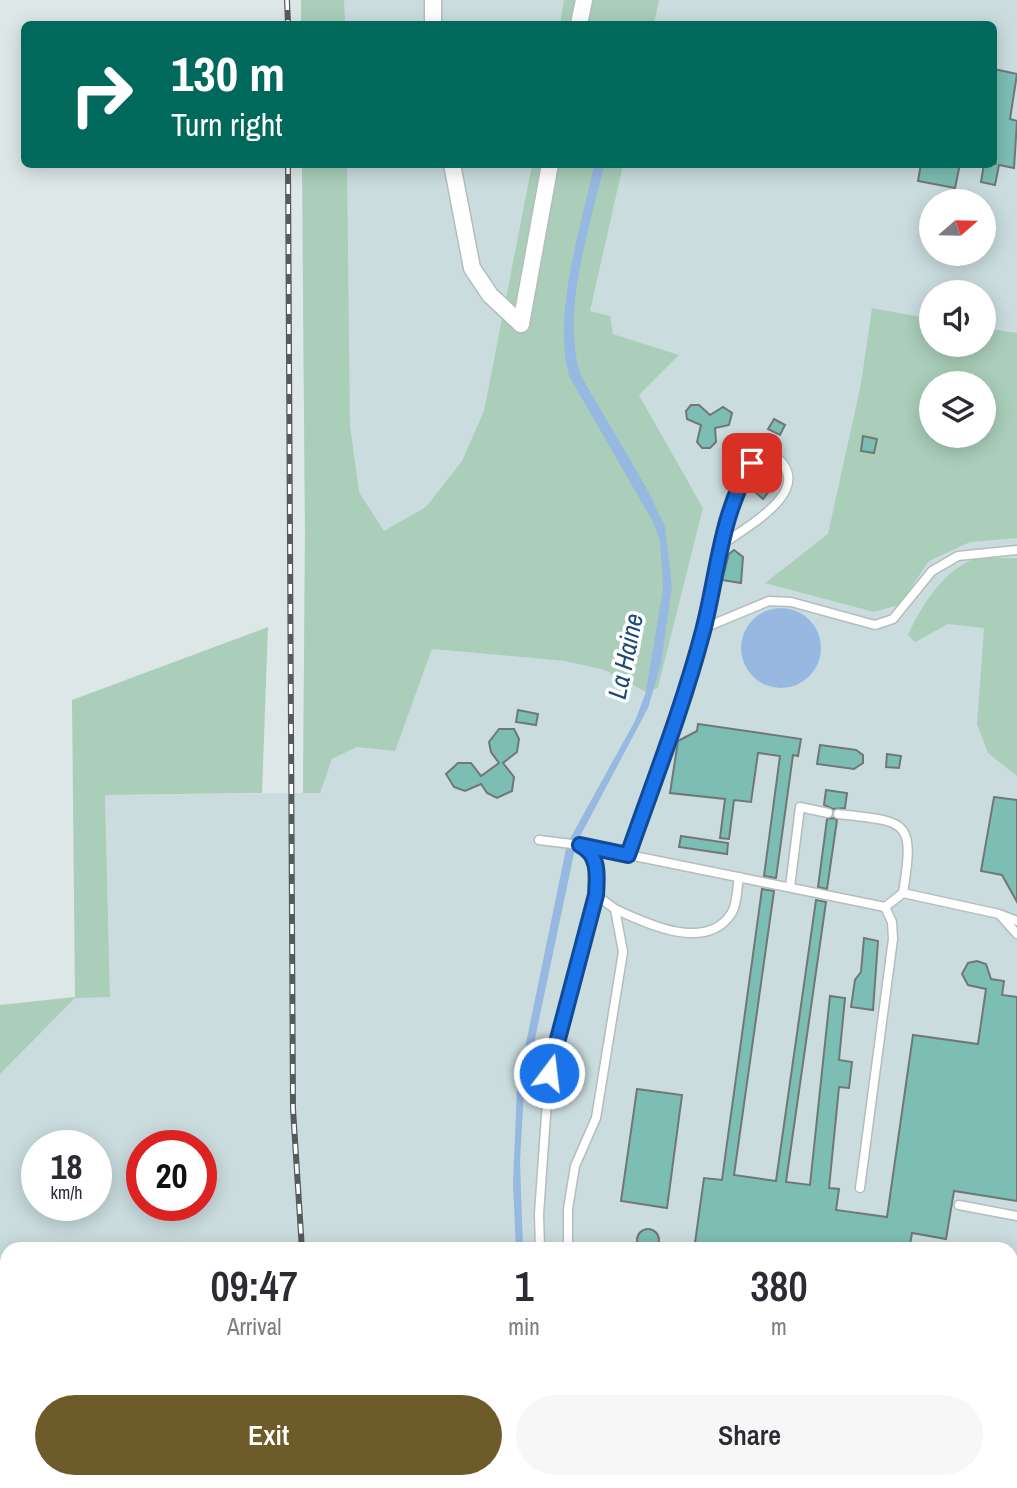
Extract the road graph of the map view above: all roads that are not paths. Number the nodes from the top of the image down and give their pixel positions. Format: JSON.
{"nodes":[{"id":1,"x":433,"y":0,"type":"edge"},
{"id":2,"x":584,"y":0,"type":"edge"},
{"id":3,"x":433,"y":21,"type":"edge"},
{"id":4,"x":580,"y":21,"type":"edge"},
{"id":5,"x":453,"y":168,"type":"edge"},
{"id":6,"x":549,"y":168,"type":"edge"},
{"id":7,"x":719,"y":546,"type":"junction"},
{"id":8,"x":1017,"y":551,"type":"edge"},
{"id":9,"x":704,"y":628,"type":"junction"},
{"id":10,"x":539,"y":840,"type":"dead end"},
{"id":11,"x":580,"y":845,"type":"junction"},
{"id":12,"x":628,"y":855,"type":"junction"},
{"id":13,"x":738,"y":877,"type":"junction"},
{"id":14,"x":790,"y":887,"type":"junction"},
{"id":15,"x":903,"y":893,"type":"junction"},
{"id":16,"x":596,"y":895,"type":"junction"},
{"id":17,"x":885,"y":906,"type":"junction"},
{"id":18,"x":615,"y":909,"type":"junction"},
{"id":19,"x":999,"y":914,"type":"junction"},
{"id":20,"x":1017,"y":921,"type":"edge"},
{"id":21,"x":1017,"y":934,"type":"edge"},
{"id":22,"x":860,"y":1188,"type":"dead end"},
{"id":23,"x":959,"y":1205,"type":"dead end"},
{"id":24,"x":1017,"y":1216,"type":"edge"},
{"id":25,"x":540,"y":1242,"type":"edge"},
{"id":26,"x":568,"y":1242,"type":"edge"}],
"edges":[{"from":1,"to":3,"type":"street"},
{"from":2,"to":4,"type":"street"},
{"from":5,"to":6,"type":"street"},
{"from":7,"to":7,"type":"lane"},
{"from":7,"to":9,"type":"lane"},
{"from":8,"to":9,"type":"lane"},
{"from":9,"to":12,"type":"lane"},
{"from":10,"to":11,"type":"lane"},
{"from":11,"to":12,"type":"lane"},
{"from":11,"to":16,"type":"lane"},
{"from":12,"to":13,"type":"lane"},
{"from":13,"to":14,"type":"lane"},
{"from":13,"to":18,"type":"lane"},
{"from":14,"to":15,"type":"lane"},
{"from":14,"to":17,"type":"lane"},
{"from":15,"to":17,"type":"lane"},
{"from":15,"to":19,"type":"lane"},
{"from":16,"to":18,"type":"lane"},
{"from":16,"to":25,"type":"lane"},
{"from":17,"to":22,"type":"lane"},
{"from":18,"to":26,"type":"lane"},
{"from":19,"to":20,"type":"lane"},
{"from":19,"to":21,"type":"lane"},
{"from":23,"to":24,"type":"lane"}]}
